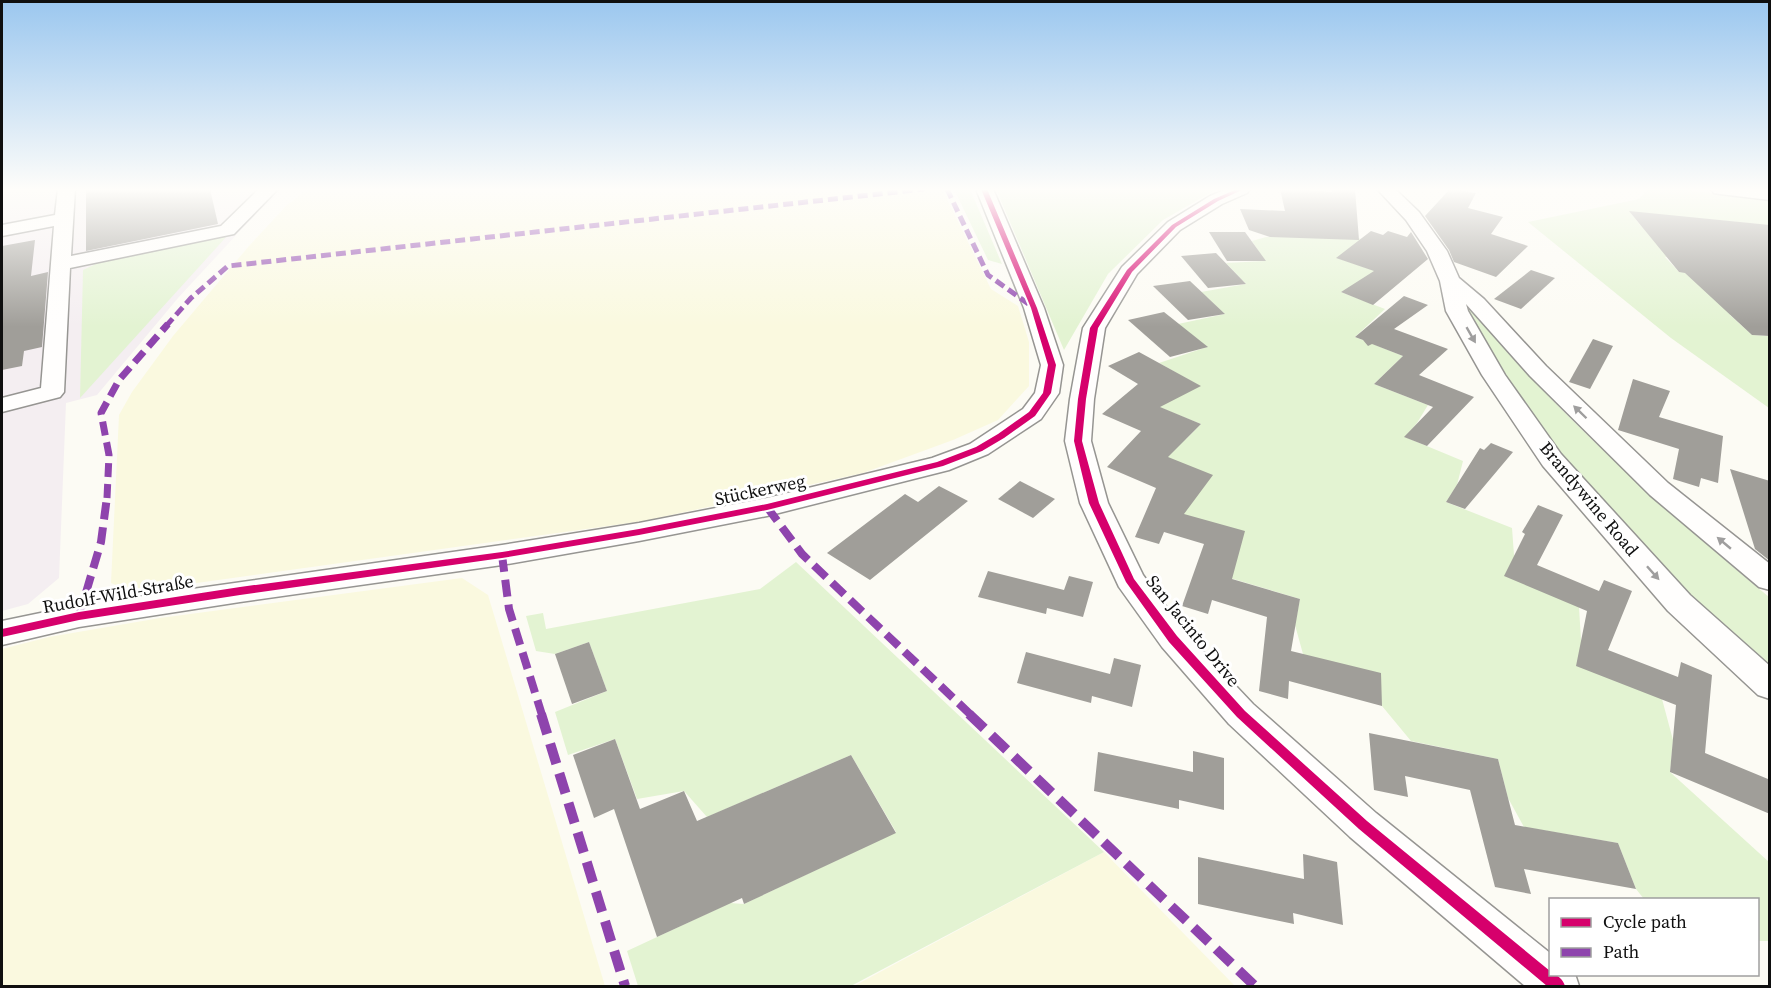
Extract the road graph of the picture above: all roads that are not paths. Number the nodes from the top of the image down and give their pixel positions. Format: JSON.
{"nodes":[{"id":1,"x":63,"y":235,"type":"edge"},
{"id":2,"x":202,"y":235,"type":"edge"},
{"id":3,"x":1003,"y":235,"type":"edge"},
{"id":4,"x":1165,"y":235,"type":"edge"},
{"id":5,"x":1427,"y":235,"type":"edge"},
{"id":6,"x":61,"y":264,"type":"junction"},
{"id":7,"x":1450,"y":281,"type":"junction"},
{"id":8,"x":2,"y":405,"type":"edge"},
{"id":9,"x":1770,"y":580,"type":"edge"},
{"id":10,"x":240,"y":591,"type":"joint"},
{"id":11,"x":2,"y":633,"type":"edge"},
{"id":12,"x":1770,"y":686,"type":"edge"},
{"id":13,"x":1558,"y":987,"type":"edge"}],
"edges":[{"from":1,"to":6,"type":"street"},
{"from":2,"to":6,"type":"street"},
{"from":3,"to":10,"type":"street","name":"Stückerweg"},
{"from":4,"to":13,"type":"street","name":"San Jacinto Drive"},
{"from":5,"to":7,"type":"street","name":"Brandywine Road"},
{"from":6,"to":8,"type":"street"},
{"from":9,"to":7,"type":"street","name":"Brandywine Road","one_way":true},
{"from":7,"to":12,"type":"street","name":"Brandywine Road","one_way":true},
{"from":10,"to":11,"type":"street","name":"Rudolf-Wild-Straße"}]}
